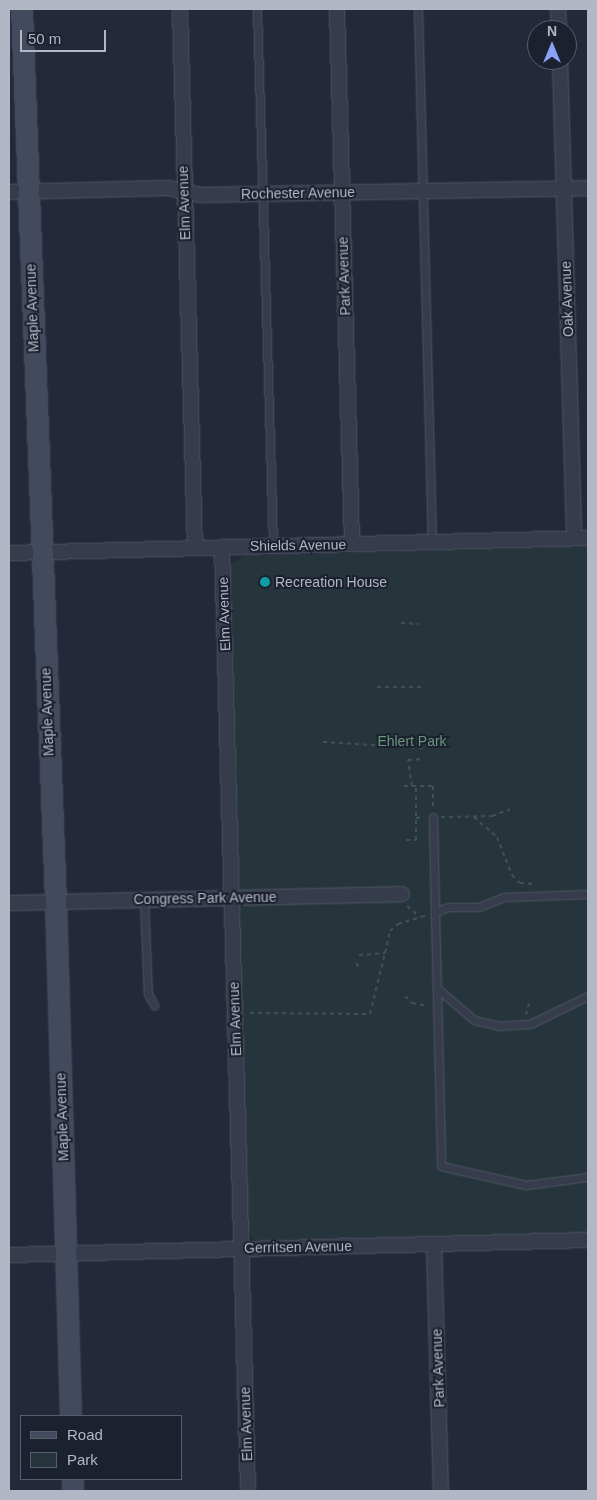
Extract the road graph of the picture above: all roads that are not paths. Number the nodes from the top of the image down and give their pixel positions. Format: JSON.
{"nodes":[{"id":1,"x":22,"y":9,"type":"edge"},
{"id":2,"x":180,"y":9,"type":"edge"},
{"id":3,"x":257,"y":9,"type":"edge"},
{"id":4,"x":337,"y":9,"type":"edge"},
{"id":5,"x":418,"y":9,"type":"edge"},
{"id":6,"x":560,"y":70,"type":"edge"},
{"id":7,"x":588,"y":188,"type":"edge"},
{"id":8,"x":564,"y":189,"type":"junction"},
{"id":9,"x":423,"y":190,"type":"junction"},
{"id":10,"x":184,"y":191,"type":"junction"},
{"id":11,"x":18,"y":192,"type":"edge"},
{"id":12,"x":342,"y":192,"type":"junction"},
{"id":13,"x":263,"y":194,"type":"junction"},
{"id":14,"x":581,"y":538,"type":"edge"},
{"id":15,"x":432,"y":542,"type":"junction"},
{"id":16,"x":352,"y":544,"type":"junction"},
{"id":17,"x":273,"y":546,"type":"junction"},
{"id":18,"x":222,"y":547,"type":"junction"},
{"id":19,"x":194,"y":548,"type":"junction"},
{"id":20,"x":40,"y":552,"type":"junction"},
{"id":21,"x":9,"y":553,"type":"edge"},
{"id":22,"x":433,"y":817,"type":"road end"},
{"id":23,"x":588,"y":894,"type":"edge"},
{"id":24,"x":232,"y":897,"type":"junction"},
{"id":25,"x":404,"y":899,"type":"road end"},
{"id":26,"x":144,"y":900,"type":"junction"},
{"id":27,"x":56,"y":902,"type":"junction"},
{"id":28,"x":9,"y":903,"type":"edge"},
{"id":29,"x":435,"y":912,"type":"junction"},
{"id":30,"x":438,"y":988,"type":"junction"},
{"id":31,"x":588,"y":996,"type":"edge"},
{"id":32,"x":154,"y":1005,"type":"dead end"},
{"id":33,"x":588,"y":1177,"type":"edge"},
{"id":34,"x":588,"y":1240,"type":"edge"},
{"id":35,"x":434,"y":1244,"type":"junction"},
{"id":36,"x":241,"y":1248,"type":"junction"},
{"id":37,"x":65,"y":1254,"type":"junction"},
{"id":38,"x":9,"y":1255,"type":"edge"},
{"id":39,"x":71,"y":1415,"type":"edge"},
{"id":40,"x":248,"y":1491,"type":"edge"},
{"id":41,"x":441,"y":1491,"type":"edge"}],
"edges":[{"from":1,"to":11,"type":"street","name":"Maple Avenue"},
{"from":2,"to":10,"type":"street","name":"Elm Avenue"},
{"from":3,"to":13,"type":"lane"},
{"from":4,"to":12,"type":"street","name":"Park Avenue"},
{"from":5,"to":9,"type":"lane"},
{"from":6,"to":8,"type":"street","name":"Oak Avenue"},
{"from":7,"to":8,"type":"street","name":"Rochester Avenue"},
{"from":8,"to":9,"type":"street","name":"Rochester Avenue"},
{"from":8,"to":14,"type":"street","name":"Oak Avenue"},
{"from":9,"to":12,"type":"street","name":"Rochester Avenue"},
{"from":9,"to":15,"type":"lane"},
{"from":10,"to":11,"type":"street","name":"Rochester Avenue"},
{"from":10,"to":13,"type":"street","name":"Rochester Avenue"},
{"from":10,"to":19,"type":"street","name":"Elm Avenue"},
{"from":11,"to":20,"type":"street","name":"Maple Avenue"},
{"from":12,"to":13,"type":"street","name":"Rochester Avenue"},
{"from":12,"to":16,"type":"street","name":"Park Avenue"},
{"from":13,"to":17,"type":"lane"},
{"from":14,"to":15,"type":"street","name":"Shields Avenue"},
{"from":15,"to":16,"type":"street","name":"Shields Avenue"},
{"from":16,"to":17,"type":"street","name":"Shields Avenue"},
{"from":17,"to":18,"type":"street","name":"Shields Avenue"},
{"from":18,"to":19,"type":"street","name":"Shields Avenue"},
{"from":18,"to":24,"type":"street","name":"Elm Avenue"},
{"from":19,"to":20,"type":"street","name":"Shields Avenue"},
{"from":20,"to":21,"type":"street","name":"Shields Avenue"},
{"from":20,"to":27,"type":"street","name":"Maple Avenue"},
{"from":22,"to":29,"type":"lane"},
{"from":23,"to":29,"type":"lane"},
{"from":24,"to":25,"type":"street","name":"Congress Park Avenue"},
{"from":24,"to":26,"type":"street","name":"Congress Park Avenue"},
{"from":24,"to":36,"type":"street","name":"Elm Avenue"},
{"from":26,"to":27,"type":"street","name":"Congress Park Avenue"},
{"from":26,"to":32,"type":"lane"},
{"from":27,"to":28,"type":"street","name":"Congress Park Avenue"},
{"from":27,"to":37,"type":"street","name":"Maple Avenue"},
{"from":29,"to":30,"type":"lane"},
{"from":30,"to":31,"type":"lane"},
{"from":30,"to":33,"type":"lane"},
{"from":34,"to":35,"type":"street","name":"Gerritsen Avenue"},
{"from":35,"to":36,"type":"street","name":"Gerritsen Avenue"},
{"from":35,"to":41,"type":"street","name":"Park Avenue"},
{"from":36,"to":37,"type":"street","name":"Gerritsen Avenue"},
{"from":36,"to":40,"type":"street","name":"Elm Avenue"},
{"from":37,"to":38,"type":"street","name":"Gerritsen Avenue"},
{"from":37,"to":39,"type":"street","name":"Maple Avenue"}]}
